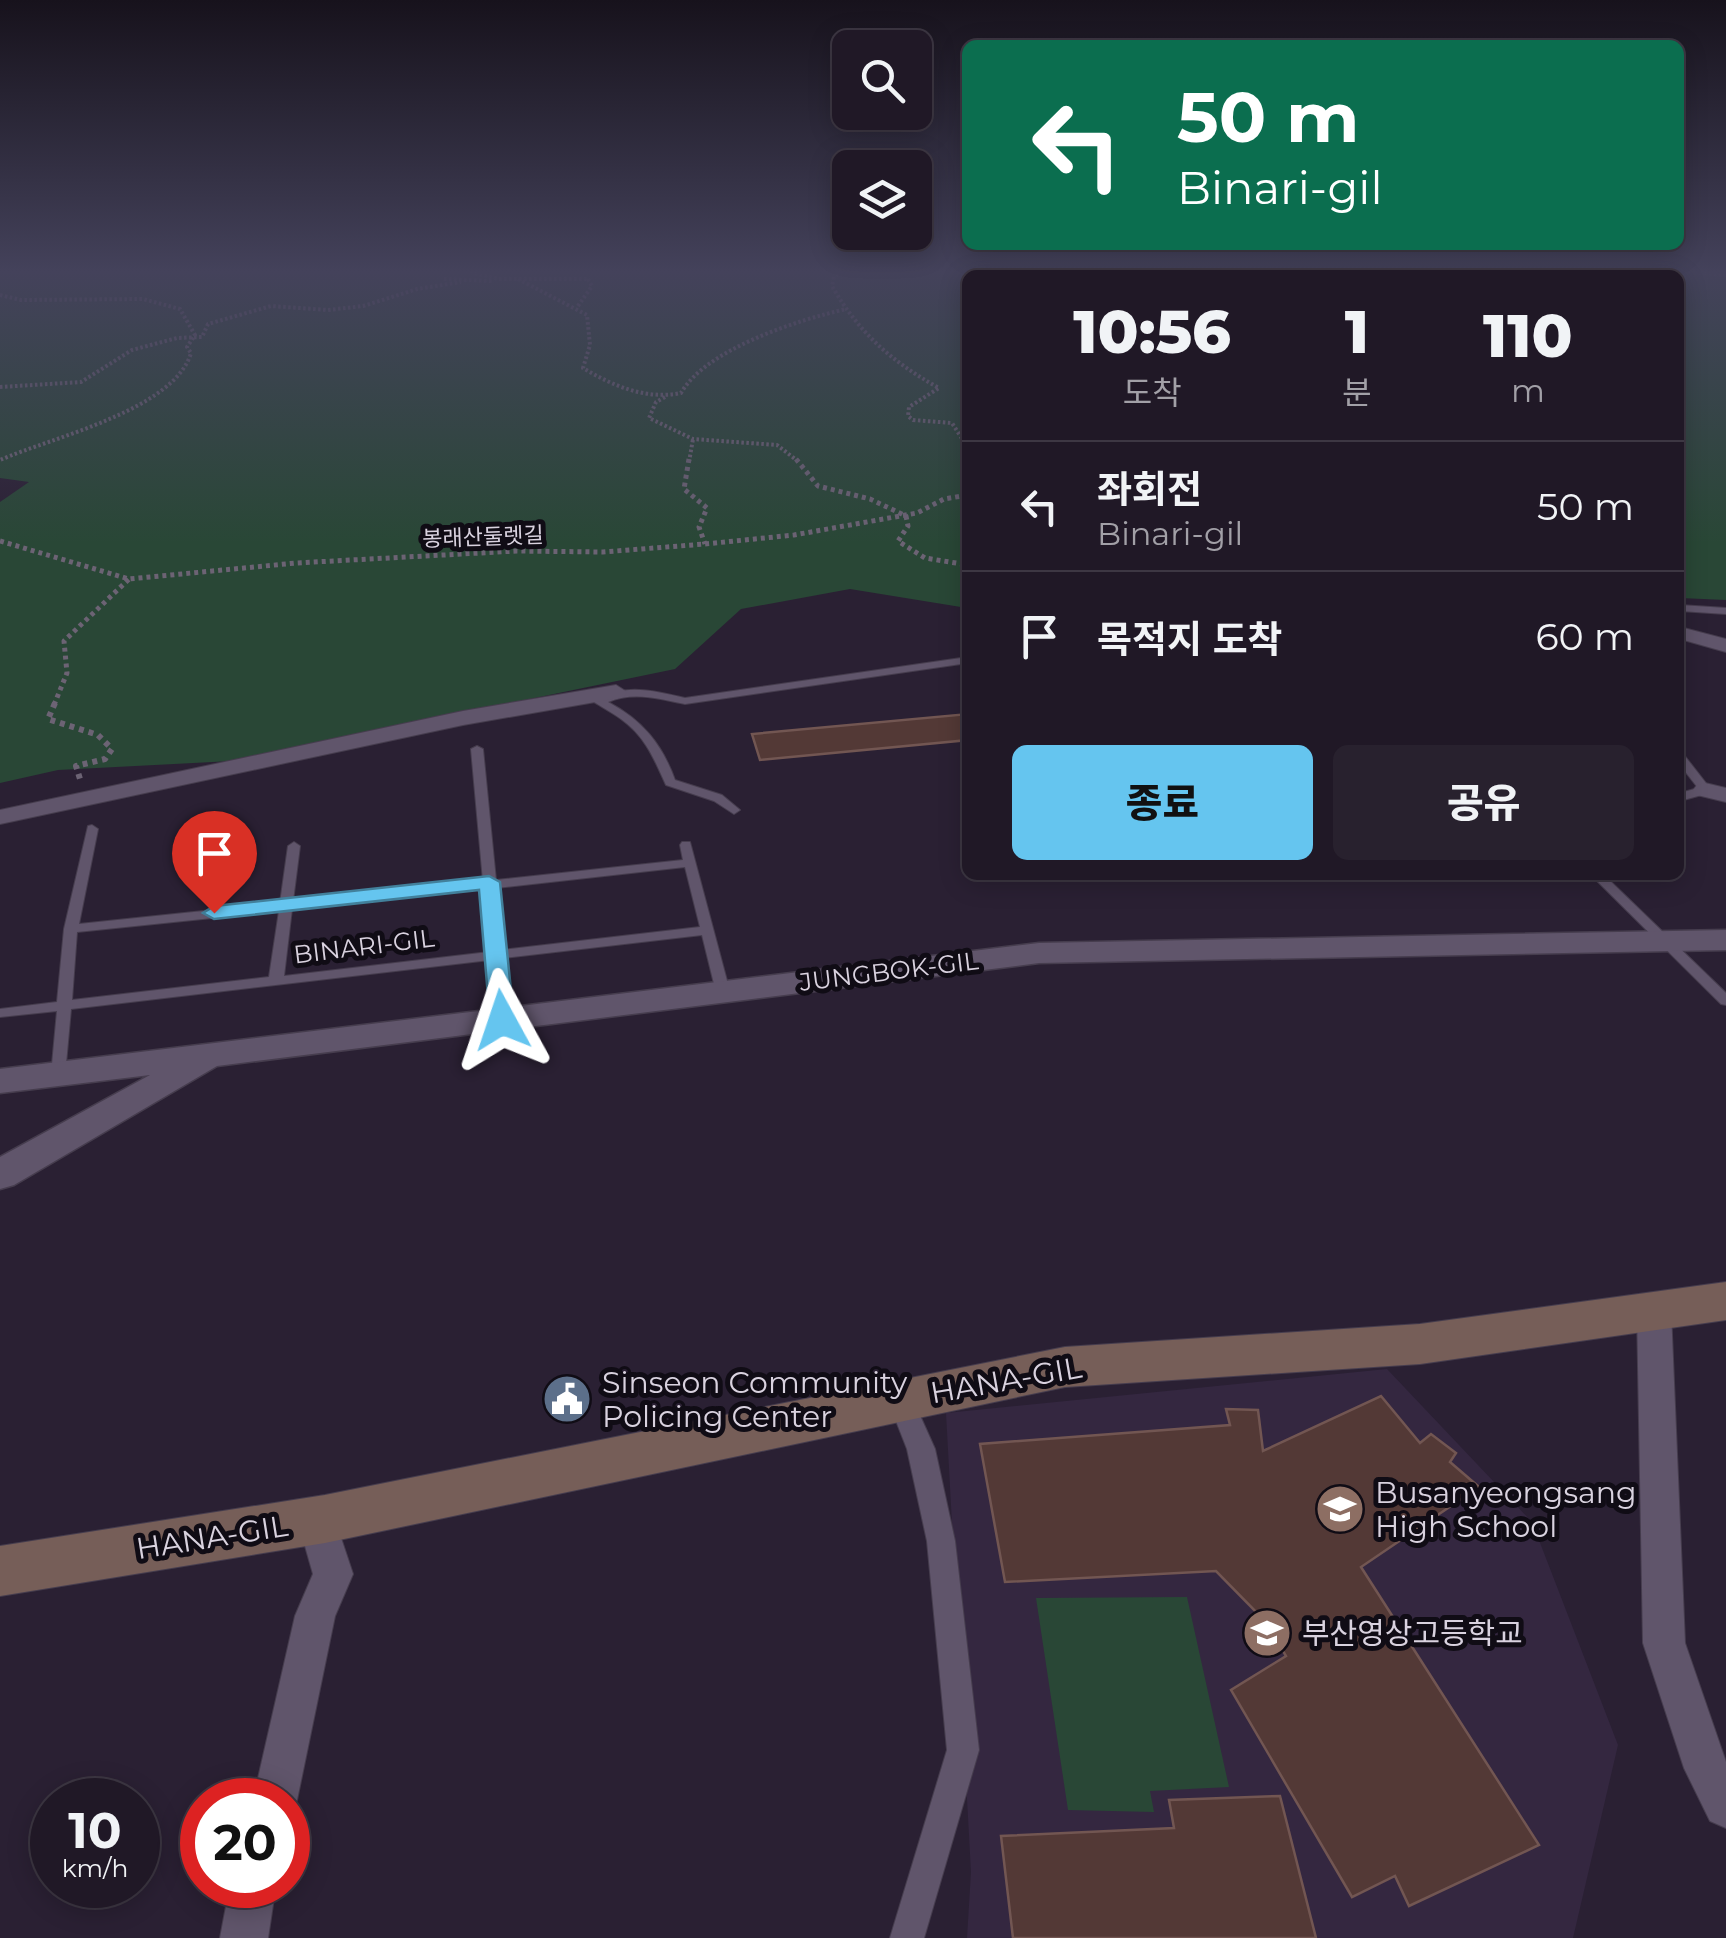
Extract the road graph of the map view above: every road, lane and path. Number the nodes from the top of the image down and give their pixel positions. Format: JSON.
{"nodes":[{"id":1,"x":114,"y":361,"type":"edge"},
{"id":2,"x":189,"y":361,"type":"edge"},
{"id":3,"x":586,"y":361,"type":"edge"},
{"id":4,"x":715,"y":361,"type":"edge"},
{"id":5,"x":898,"y":361,"type":"edge"},
{"id":6,"x":0,"y":387,"type":"edge"},
{"id":7,"x":665,"y":396,"type":"junction"},
{"id":8,"x":962,"y":438,"type":"edge"},
{"id":9,"x":693,"y":440,"type":"junction"},
{"id":10,"x":0,"y":460,"type":"edge"},
{"id":11,"x":962,"y":496,"type":"edge"},
{"id":12,"x":904,"y":515,"type":"junction"},
{"id":13,"x":0,"y":541,"type":"edge"},
{"id":14,"x":705,"y":544,"type":"junction"},
{"id":15,"x":962,"y":564,"type":"edge"},
{"id":16,"x":129,"y":579,"type":"junction"},
{"id":17,"x":1684,"y":608,"type":"edge"},
{"id":18,"x":1726,"y":612,"type":"edge"},
{"id":19,"x":1684,"y":634,"type":"edge"},
{"id":20,"x":1726,"y":646,"type":"edge"},
{"id":21,"x":962,"y":661,"type":"edge"},
{"id":22,"x":616,"y":692,"type":"junction"},
{"id":23,"x":477,"y":749,"type":"dead end"},
{"id":24,"x":1684,"y":761,"type":"edge"},
{"id":25,"x":1715,"y":792,"type":"edge"},
{"id":26,"x":1684,"y":796,"type":"edge"},
{"id":27,"x":85,"y":800,"type":"junction"},
{"id":28,"x":734,"y":810,"type":"dead end"},
{"id":29,"x":0,"y":817,"type":"edge"},
{"id":30,"x":92,"y":829,"type":"dead end"},
{"id":31,"x":686,"y":844,"type":"dead end"},
{"id":32,"x":294,"y":846,"type":"dead end"},
{"id":33,"x":691,"y":863,"type":"junction"},
{"id":34,"x":1602,"y":880,"type":"edge"},
{"id":35,"x":489,"y":882,"type":"junction"},
{"id":36,"x":286,"y":905,"type":"junction"},
{"id":37,"x":71,"y":929,"type":"junction"},
{"id":38,"x":708,"y":930,"type":"junction"},
{"id":39,"x":1726,"y":940,"type":"edge"},
{"id":40,"x":1663,"y":941,"type":"junction"},
{"id":41,"x":496,"y":954,"type":"junction"},
{"id":42,"x":276,"y":980,"type":"junction"},
{"id":43,"x":723,"y":992,"type":"junction"},
{"id":44,"x":1726,"y":1001,"type":"edge"},
{"id":45,"x":66,"y":1005,"type":"junction"},
{"id":46,"x":0,"y":1013,"type":"edge"},
{"id":47,"x":502,"y":1020,"type":"junction"},
{"id":48,"x":214,"y":1055,"type":"junction"},
{"id":49,"x":58,"y":1074,"type":"junction"},
{"id":50,"x":0,"y":1082,"type":"edge"},
{"id":51,"x":0,"y":1175,"type":"edge"},
{"id":52,"x":1726,"y":1301,"type":"edge"},
{"id":53,"x":1654,"y":1311,"type":"junction"},
{"id":54,"x":900,"y":1398,"type":"junction"},
{"id":55,"x":325,"y":1520,"type":"junction"},
{"id":56,"x":0,"y":1572,"type":"edge"},
{"id":57,"x":281,"y":1778,"type":"edge"},
{"id":58,"x":1726,"y":1806,"type":"edge"},
{"id":59,"x":249,"y":1908,"type":"edge"},
{"id":60,"x":244,"y":1938,"type":"edge"},
{"id":61,"x":907,"y":1938,"type":"edge"}],
"edges":[{"from":1,"to":6,"type":"path"},
{"from":2,"to":10,"type":"path"},
{"from":3,"to":7,"type":"path"},
{"from":4,"to":7,"type":"path"},
{"from":5,"to":8,"type":"path"},
{"from":7,"to":9,"type":"path"},
{"from":9,"to":12,"type":"path"},
{"from":9,"to":14,"type":"path"},
{"from":11,"to":12,"type":"path","name":"봉래산둘렛길"},
{"from":12,"to":14,"type":"path","name":"봉래산둘렛길"},
{"from":12,"to":15,"type":"path"},
{"from":13,"to":16,"type":"path","name":"봉래산둘렛길"},
{"from":14,"to":16,"type":"path","name":"봉래산둘렛길"},
{"from":16,"to":27,"type":"path"},
{"from":17,"to":18,"type":"lane"},
{"from":19,"to":20,"type":"street"},
{"from":21,"to":22,"type":"lane"},
{"from":22,"to":27,"type":"street"},
{"from":22,"to":28,"type":"lane"},
{"from":23,"to":35,"type":"lane"},
{"from":24,"to":25,"type":"lane"},
{"from":25,"to":26,"type":"lane"},
{"from":27,"to":29,"type":"street"},
{"from":30,"to":37,"type":"lane"},
{"from":31,"to":33,"type":"lane"},
{"from":32,"to":36,"type":"lane"},
{"from":33,"to":35,"type":"lane","name":"BINARI-GIL"},
{"from":33,"to":38,"type":"lane"},
{"from":34,"to":40,"type":"lane"},
{"from":35,"to":36,"type":"lane","name":"BINARI-GIL"},
{"from":35,"to":41,"type":"lane"},
{"from":36,"to":37,"type":"lane","name":"BINARI-GIL"},
{"from":36,"to":42,"type":"lane"},
{"from":37,"to":45,"type":"lane"},
{"from":38,"to":41,"type":"lane","name":"BINARI-GIL"},
{"from":38,"to":43,"type":"lane"},
{"from":39,"to":40,"type":"street","name":"JUNGBOK-GIL"},
{"from":40,"to":43,"type":"street","name":"JUNGBOK-GIL"},
{"from":40,"to":44,"type":"lane"},
{"from":41,"to":42,"type":"lane","name":"BINARI-GIL"},
{"from":41,"to":47,"type":"lane"},
{"from":42,"to":45,"type":"lane","name":"BINARI-GIL"},
{"from":43,"to":47,"type":"street","name":"JUNGBOK-GIL"},
{"from":45,"to":46,"type":"lane","name":"BINARI-GIL"},
{"from":45,"to":49,"type":"lane"},
{"from":47,"to":48,"type":"street","name":"JUNGBOK-GIL"},
{"from":48,"to":49,"type":"street","name":"JUNGBOK-GIL"},
{"from":48,"to":51,"type":"street"},
{"from":49,"to":50,"type":"street","name":"JUNGBOK-GIL"},
{"from":52,"to":53,"type":"main road","name":"HANA-GIL"},
{"from":53,"to":54,"type":"main road","name":"HANA-GIL"},
{"from":53,"to":58,"type":"street"},
{"from":54,"to":55,"type":"main road","name":"HANA-GIL"},
{"from":54,"to":61,"type":"street"},
{"from":55,"to":56,"type":"main road","name":"HANA-GIL"},
{"from":55,"to":57,"type":"street"},
{"from":59,"to":60,"type":"street"}]}
